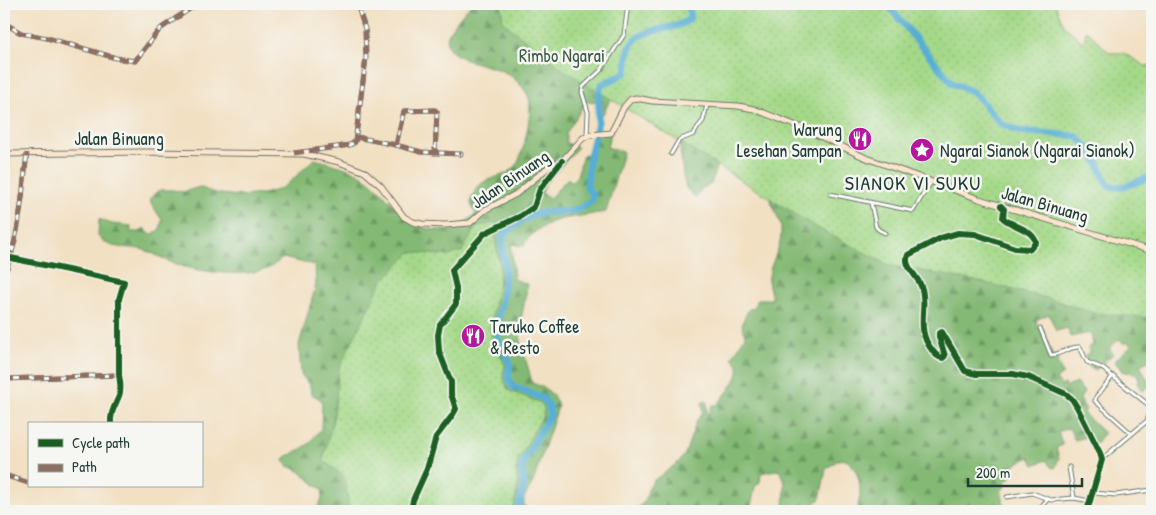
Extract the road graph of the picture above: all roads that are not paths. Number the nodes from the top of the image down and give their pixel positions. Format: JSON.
{"nodes":[{"id":1,"x":197,"y":4,"type":"edge"},
{"id":2,"x":357,"y":4,"type":"edge"},
{"id":3,"x":628,"y":4,"type":"edge"},
{"id":4,"x":4,"y":23,"type":"edge"},
{"id":5,"x":707,"y":104,"type":"junction"},
{"id":6,"x":589,"y":136,"type":"junction"},
{"id":7,"x":356,"y":137,"type":"junction"},
{"id":8,"x":396,"y":145,"type":"junction"},
{"id":9,"x":27,"y":153,"type":"junction"},
{"id":10,"x":294,"y":153,"type":"junction"},
{"id":11,"x":435,"y":153,"type":"junction"},
{"id":12,"x":4,"y":154,"type":"edge"},
{"id":13,"x":461,"y":154,"type":"dead end"},
{"id":14,"x":672,"y":154,"type":"dead end"},
{"id":15,"x":562,"y":161,"type":"junction"},
{"id":16,"x":931,"y":182,"type":"junction"},
{"id":17,"x":830,"y":194,"type":"dead end"},
{"id":18,"x":871,"y":203,"type":"junction"},
{"id":19,"x":1001,"y":206,"type":"junction"},
{"id":20,"x":885,"y":233,"type":"dead end"},
{"id":21,"x":4,"y":247,"type":"edge"},
{"id":22,"x":13,"y":248,"type":"junction"},
{"id":23,"x":1152,"y":251,"type":"edge"},
{"id":24,"x":11,"y":258,"type":"junction"},
{"id":25,"x":4,"y":275,"type":"edge"},
{"id":26,"x":1040,"y":328,"type":"dead end"},
{"id":27,"x":119,"y":375,"type":"junction"},
{"id":28,"x":1113,"y":376,"type":"junction"},
{"id":29,"x":4,"y":379,"type":"edge"},
{"id":30,"x":111,"y":422,"type":"edge"},
{"id":31,"x":1132,"y":434,"type":"junction"},
{"id":32,"x":1102,"y":460,"type":"junction"},
{"id":33,"x":1068,"y":466,"type":"dead end"},
{"id":34,"x":4,"y":475,"type":"edge"},
{"id":35,"x":28,"y":483,"type":"edge"},
{"id":36,"x":1152,"y":490,"type":"edge"},
{"id":37,"x":1093,"y":493,"type":"junction"},
{"id":38,"x":1008,"y":498,"type":"dead end"},
{"id":39,"x":1074,"y":498,"type":"junction"},
{"id":40,"x":1048,"y":499,"type":"junction"},
{"id":41,"x":1090,"y":500,"type":"junction"},
{"id":42,"x":411,"y":511,"type":"edge"},
{"id":43,"x":1037,"y":511,"type":"edge"},
{"id":44,"x":1087,"y":511,"type":"edge"}],
"edges":[{"from":1,"to":4,"type":"street"},
{"from":2,"to":7,"type":"street"},
{"from":3,"to":6,"type":"street"},
{"from":5,"to":6,"type":"main road","name":"Jalan Binuang"},
{"from":5,"to":14,"type":"street"},
{"from":5,"to":16,"type":"main road","name":"Jalan Binuang"},
{"from":6,"to":15,"type":"main road","name":"Jalan Binuang"},
{"from":7,"to":8,"type":"street"},
{"from":7,"to":10,"type":"street"},
{"from":8,"to":11,"type":"street"},
{"from":8,"to":11,"type":"street"},
{"from":9,"to":10,"type":"main road","name":"Jalan Binuang"},
{"from":9,"to":12,"type":"main road","name":"Jalan Binuang"},
{"from":9,"to":22,"type":"street"},
{"from":10,"to":15,"type":"main road","name":"Jalan Binuang"},
{"from":11,"to":13,"type":"street"},
{"from":15,"to":42,"type":"street"},
{"from":16,"to":18,"type":"street"},
{"from":16,"to":19,"type":"main road","name":"Jalan Binuang"},
{"from":17,"to":18,"type":"street"},
{"from":18,"to":20,"type":"street"},
{"from":19,"to":23,"type":"main road","name":"Jalan Binuang"},
{"from":19,"to":32,"type":"main road"},
{"from":21,"to":22,"type":"street"},
{"from":22,"to":24,"type":"street"},
{"from":24,"to":25,"type":"street"},
{"from":24,"to":27,"type":"street"},
{"from":26,"to":28,"type":"street"},
{"from":27,"to":29,"type":"street"},
{"from":27,"to":30,"type":"street"},
{"from":28,"to":31,"type":"street"},
{"from":28,"to":31,"type":"street"},
{"from":31,"to":32,"type":"street"},
{"from":32,"to":37,"type":"main road"},
{"from":33,"to":39,"type":"street"},
{"from":34,"to":35,"type":"street"},
{"from":36,"to":37,"type":"street"},
{"from":37,"to":41,"type":"main road"},
{"from":38,"to":40,"type":"street"},
{"from":39,"to":40,"type":"street"},
{"from":39,"to":41,"type":"street"},
{"from":40,"to":43,"type":"street"},
{"from":41,"to":44,"type":"main road"}]}
